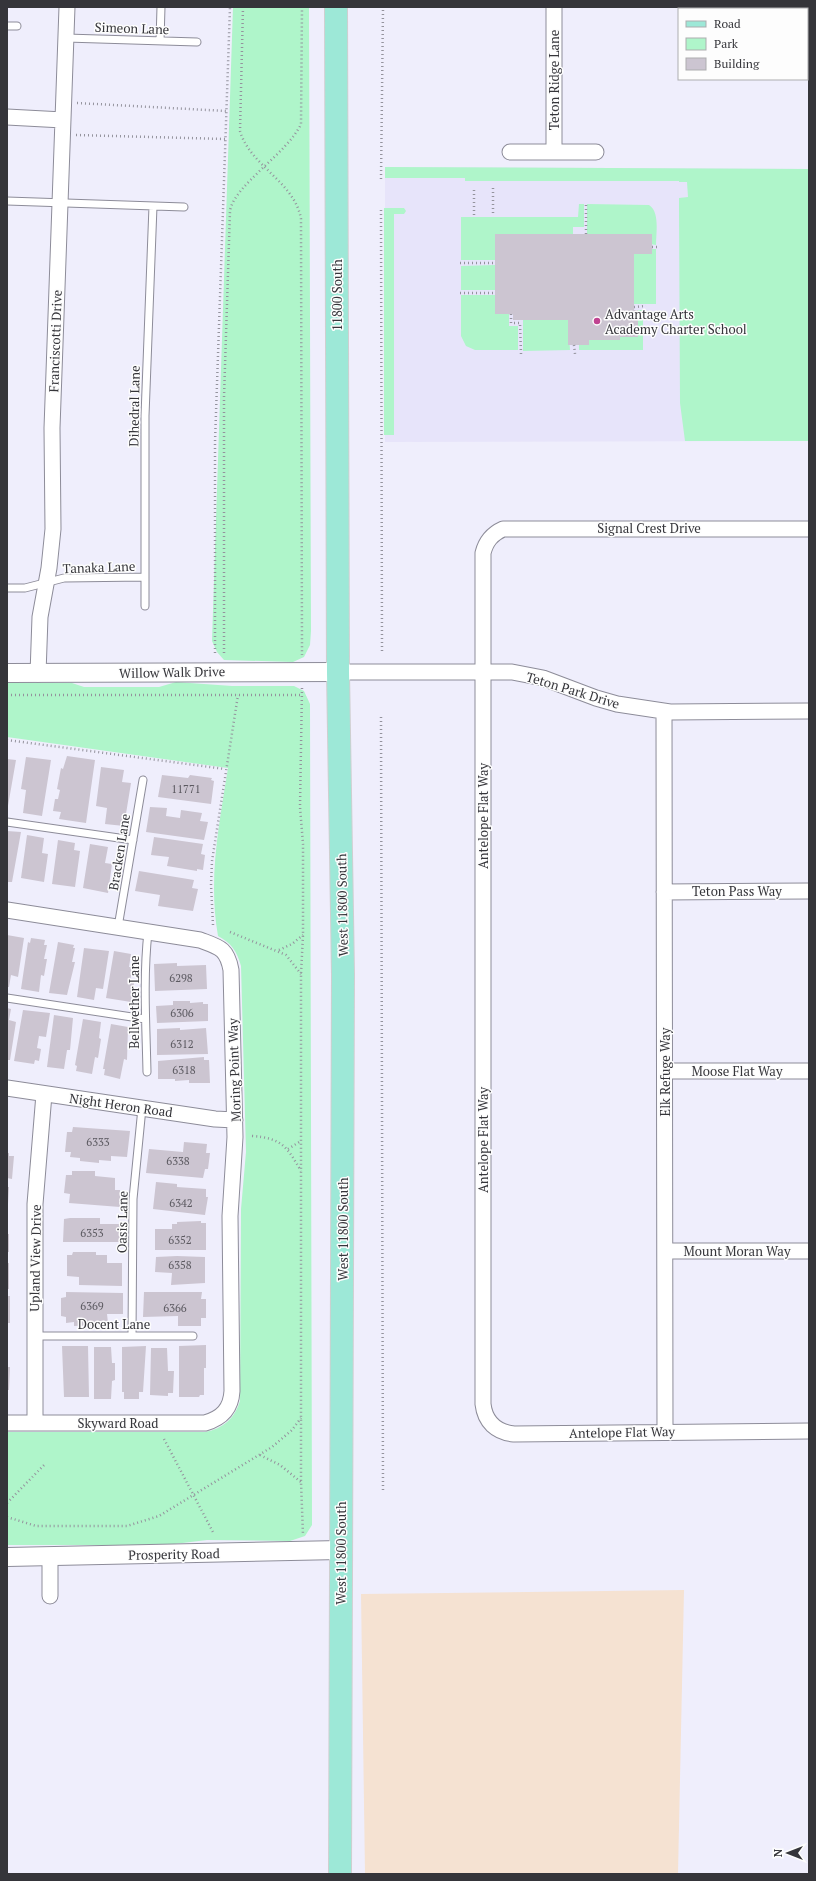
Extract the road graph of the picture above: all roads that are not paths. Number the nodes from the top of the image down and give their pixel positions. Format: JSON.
{"nodes":[{"id":1,"x":67,"y":7,"type":"edge"},
{"id":2,"x":161,"y":7,"type":"edge"},
{"id":3,"x":336,"y":7,"type":"edge"},
{"id":4,"x":554,"y":7,"type":"edge"},
{"id":5,"x":7,"y":26,"type":"edge"},
{"id":6,"x":16,"y":26,"type":"dead end"},
{"id":7,"x":66,"y":38,"type":"junction"},
{"id":8,"x":160,"y":41,"type":"junction"},
{"id":9,"x":196,"y":42,"type":"dead end"},
{"id":10,"x":7,"y":117,"type":"edge"},
{"id":11,"x":63,"y":120,"type":"junction"},
{"id":12,"x":510,"y":152,"type":"dead end"},
{"id":13,"x":554,"y":152,"type":"junction"},
{"id":14,"x":596,"y":152,"type":"dead end"},
{"id":15,"x":7,"y":201,"type":"edge"},
{"id":16,"x":60,"y":203,"type":"junction"},
{"id":17,"x":153,"y":206,"type":"junction"},
{"id":18,"x":184,"y":207,"type":"dead end"},
{"id":19,"x":809,"y":529,"type":"edge"},
{"id":20,"x":491,"y":536,"type":"joint"},
{"id":21,"x":145,"y":577,"type":"junction"},
{"id":22,"x":46,"y":583,"type":"junction"},
{"id":23,"x":338,"y":583,"type":"joint"},
{"id":24,"x":7,"y":588,"type":"edge"},
{"id":25,"x":145,"y":606,"type":"dead end"},
{"id":26,"x":482,"y":671,"type":"junction"},
{"id":27,"x":338,"y":672,"type":"junction"},
{"id":28,"x":7,"y":673,"type":"edge"},
{"id":29,"x":38,"y":674,"type":"junction"},
{"id":30,"x":809,"y":711,"type":"edge"},
{"id":31,"x":664,"y":712,"type":"junction"},
{"id":32,"x":142,"y":780,"type":"dead end"},
{"id":33,"x":7,"y":822,"type":"edge"},
{"id":34,"x":133,"y":840,"type":"junction"},
{"id":35,"x":809,"y":891,"type":"edge"},
{"id":36,"x":664,"y":892,"type":"junction"},
{"id":37,"x":7,"y":910,"type":"edge"},
{"id":38,"x":118,"y":927,"type":"junction"},
{"id":39,"x":148,"y":932,"type":"junction"},
{"id":40,"x":7,"y":998,"type":"edge"},
{"id":41,"x":145,"y":1019,"type":"junction"},
{"id":42,"x":665,"y":1071,"type":"junction"},
{"id":43,"x":809,"y":1071,"type":"edge"},
{"id":44,"x":147,"y":1072,"type":"dead end"},
{"id":45,"x":7,"y":1088,"type":"edge"},
{"id":46,"x":44,"y":1094,"type":"junction"},
{"id":47,"x":142,"y":1108,"type":"junction"},
{"id":48,"x":235,"y":1120,"type":"junction"},
{"id":49,"x":809,"y":1251,"type":"edge"},
{"id":50,"x":665,"y":1252,"type":"junction"},
{"id":51,"x":35,"y":1336,"type":"junction"},
{"id":52,"x":132,"y":1336,"type":"junction"},
{"id":53,"x":193,"y":1336,"type":"dead end"},
{"id":54,"x":226,"y":1412,"type":"joint"},
{"id":55,"x":35,"y":1422,"type":"junction"},
{"id":56,"x":7,"y":1423,"type":"edge"},
{"id":57,"x":809,"y":1431,"type":"edge"},
{"id":58,"x":665,"y":1432,"type":"junction"},
{"id":59,"x":340,"y":1550,"type":"junction"},
{"id":60,"x":7,"y":1557,"type":"edge"},
{"id":61,"x":50,"y":1557,"type":"junction"},
{"id":62,"x":50,"y":1596,"type":"dead end"},
{"id":63,"x":340,"y":1874,"type":"edge"}],
"edges":[{"from":1,"to":7,"type":"street","name":"Franciscotti Drive"},
{"from":2,"to":8,"type":"lane"},
{"from":3,"to":23,"type":"main road","name":"11800 South"},
{"from":4,"to":13,"type":"street","name":"Teton Ridge Lane"},
{"from":5,"to":6,"type":"lane"},
{"from":7,"to":8,"type":"lane","name":"Simeon Lane"},
{"from":7,"to":11,"type":"street","name":"Franciscotti Drive"},
{"from":8,"to":9,"type":"lane","name":"Simeon Lane"},
{"from":10,"to":11,"type":"street"},
{"from":11,"to":16,"type":"street","name":"Franciscotti Drive"},
{"from":12,"to":13,"type":"street"},
{"from":13,"to":14,"type":"street"},
{"from":15,"to":16,"type":"lane"},
{"from":16,"to":17,"type":"lane"},
{"from":16,"to":22,"type":"street","name":"Franciscotti Drive"},
{"from":17,"to":18,"type":"lane"},
{"from":17,"to":21,"type":"lane","name":"Dihedral Lane"},
{"from":19,"to":20,"type":"street","name":"Signal Crest Drive"},
{"from":20,"to":26,"type":"street","name":"Antelope Flat Way"},
{"from":21,"to":22,"type":"lane","name":"Tanaka Lane"},
{"from":21,"to":25,"type":"lane","name":"Dihedral Lane"},
{"from":22,"to":24,"type":"lane","name":"Tanaka Lane"},
{"from":22,"to":29,"type":"street","name":"Franciscotti Drive"},
{"from":23,"to":27,"type":"main road","name":"West 11800 South"},
{"from":26,"to":27,"type":"street","name":"Teton Park Drive"},
{"from":26,"to":31,"type":"street","name":"Teton Park Drive"},
{"from":26,"to":58,"type":"street","name":"Antelope Flat Way"},
{"from":27,"to":29,"type":"street","name":"Willow Walk Drive"},
{"from":27,"to":59,"type":"main road","name":"West 11800 South"},
{"from":28,"to":29,"type":"street","name":"Willow Walk Drive"},
{"from":30,"to":31,"type":"street","name":"Teton Park Drive"},
{"from":31,"to":36,"type":"street","name":"Elk Refuge Way"},
{"from":32,"to":34,"type":"lane","name":"Bracken Lane"},
{"from":33,"to":34,"type":"lane"},
{"from":34,"to":38,"type":"lane","name":"Bracken Lane"},
{"from":35,"to":36,"type":"street","name":"Teton Pass Way"},
{"from":36,"to":42,"type":"street","name":"Elk Refuge Way"},
{"from":37,"to":38,"type":"street","name":"Moring Point Way"},
{"from":38,"to":39,"type":"street","name":"Moring Point Way"},
{"from":39,"to":41,"type":"lane","name":"Bellwether Lane"},
{"from":39,"to":48,"type":"street","name":"Moring Point Way"},
{"from":40,"to":41,"type":"lane"},
{"from":41,"to":44,"type":"lane","name":"Bellwether Lane"},
{"from":42,"to":43,"type":"street","name":"Moose Flat Way"},
{"from":42,"to":50,"type":"street","name":"Elk Refuge Way"},
{"from":45,"to":46,"type":"street","name":"Night Heron Road"},
{"from":46,"to":47,"type":"street","name":"Night Heron Road"},
{"from":46,"to":51,"type":"street","name":"Upland View Drive"},
{"from":47,"to":48,"type":"street","name":"Night Heron Road"},
{"from":47,"to":52,"type":"lane","name":"Oasis Lane"},
{"from":48,"to":54,"type":"street","name":"Moring Point Way"},
{"from":49,"to":50,"type":"street","name":"Mount Moran Way"},
{"from":50,"to":58,"type":"street","name":"Elk Refuge Way"},
{"from":51,"to":52,"type":"lane","name":"Docent Lane"},
{"from":51,"to":55,"type":"street","name":"Upland View Drive"},
{"from":52,"to":53,"type":"lane","name":"Docent Lane"},
{"from":54,"to":55,"type":"street","name":"Skyward Road"},
{"from":55,"to":56,"type":"street","name":"Skyward Road"},
{"from":57,"to":58,"type":"street","name":"Antelope Flat Way"},
{"from":59,"to":61,"type":"street","name":"Prosperity Road"},
{"from":59,"to":63,"type":"main road","name":"West 11800 South"},
{"from":60,"to":61,"type":"street","name":"Prosperity Road"},
{"from":61,"to":62,"type":"street"}]}
